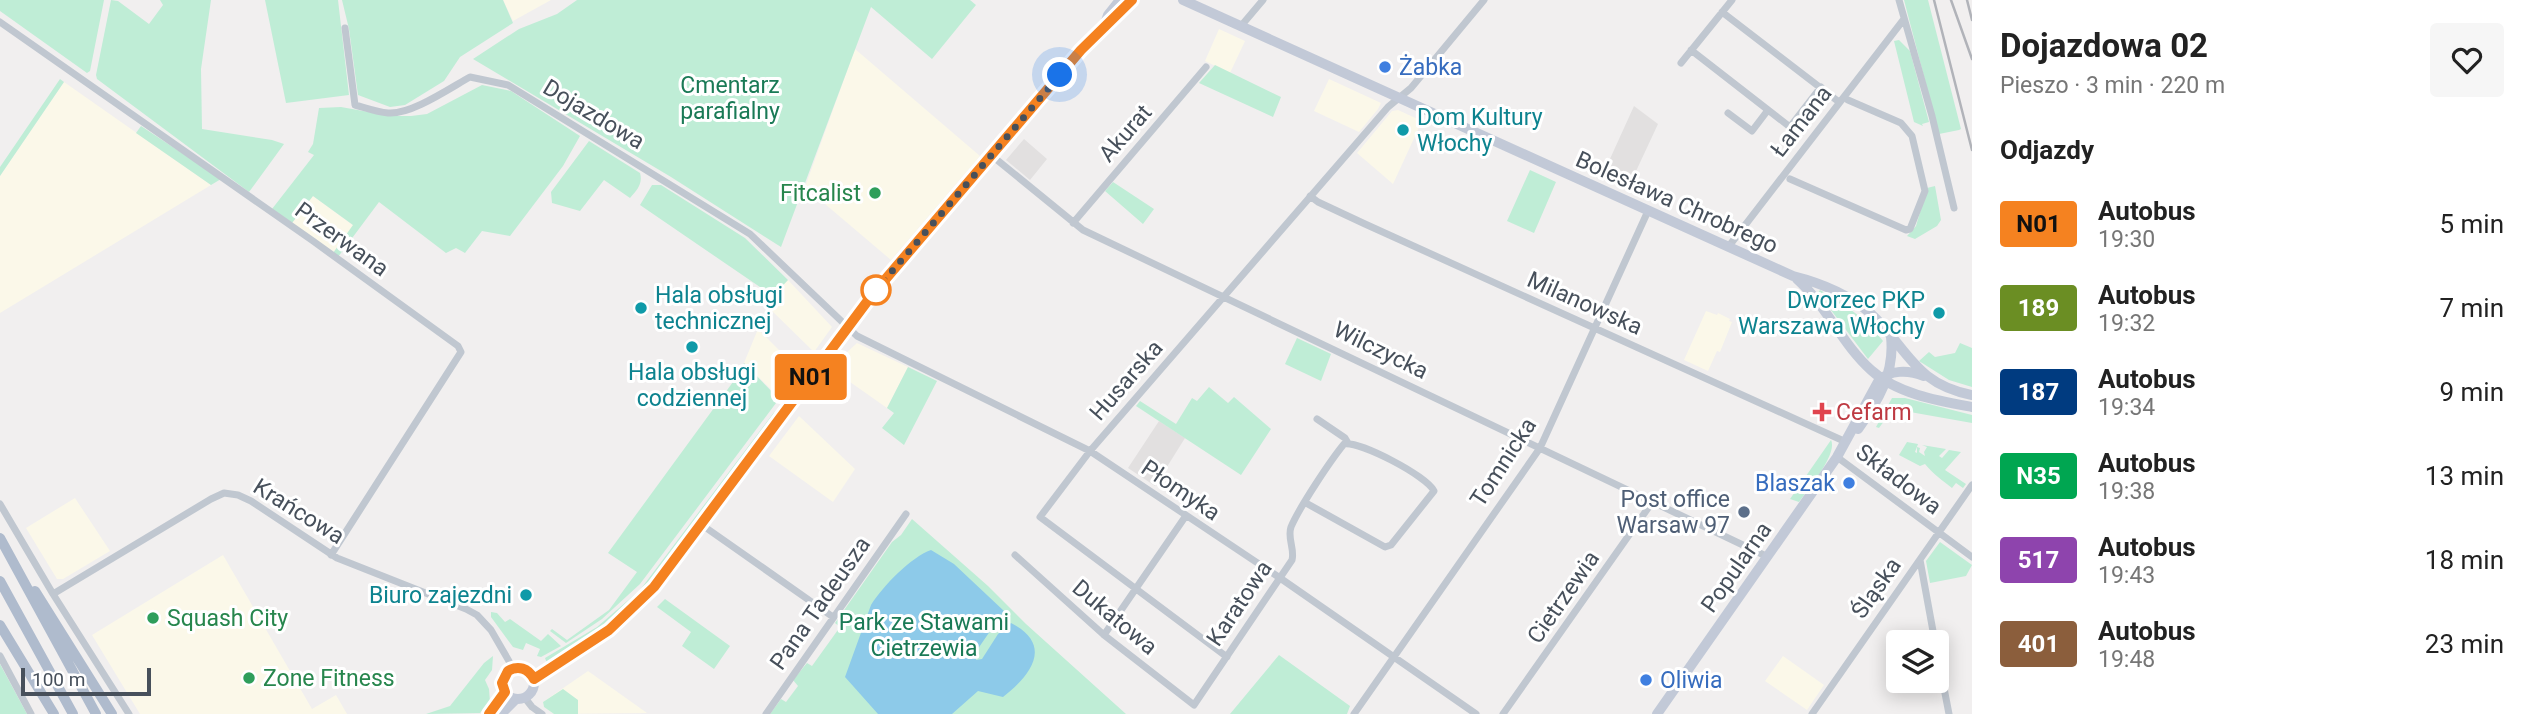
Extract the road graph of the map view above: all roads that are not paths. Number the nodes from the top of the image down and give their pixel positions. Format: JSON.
{"nodes":[{"id":1,"x":1120,"y":0,"type":"edge"},
{"id":2,"x":1132,"y":0,"type":"edge"},
{"id":3,"x":1183,"y":0,"type":"edge"},
{"id":4,"x":1264,"y":0,"type":"edge"},
{"id":5,"x":1484,"y":0,"type":"edge"},
{"id":6,"x":1732,"y":0,"type":"edge"},
{"id":7,"x":1899,"y":0,"type":"edge"},
{"id":8,"x":1199,"y":3,"type":"edge"},
{"id":9,"x":1723,"y":12,"type":"junction"},
{"id":10,"x":1904,"y":19,"type":"junction"},
{"id":11,"x":0,"y":22,"type":"edge"},
{"id":12,"x":1105,"y":24,"type":"junction"},
{"id":13,"x":1241,"y":26,"type":"junction"},
{"id":14,"x":345,"y":28,"type":"dead end"},
{"id":15,"x":1691,"y":50,"type":"junction"},
{"id":16,"x":1681,"y":62,"type":"dead end"},
{"id":17,"x":1206,"y":67,"type":"dead end"},
{"id":18,"x":1821,"y":87,"type":"junction"},
{"id":19,"x":1399,"y":97,"type":"junction"},
{"id":20,"x":1844,"y":101,"type":"junction"},
{"id":21,"x":1768,"y":110,"type":"junction"},
{"id":22,"x":1728,"y":113,"type":"dead end"},
{"id":23,"x":991,"y":155,"type":"junction"},
{"id":24,"x":1790,"y":179,"type":"dead end"},
{"id":25,"x":1310,"y":196,"type":"junction"},
{"id":26,"x":1954,"y":208,"type":"dead end"},
{"id":27,"x":1648,"y":211,"type":"junction"},
{"id":28,"x":1073,"y":223,"type":"junction"},
{"id":29,"x":1728,"y":247,"type":"junction"},
{"id":30,"x":1793,"y":276,"type":"junction"},
{"id":31,"x":1224,"y":296,"type":"junction"},
{"id":32,"x":847,"y":327,"type":"junction"},
{"id":33,"x":1596,"y":329,"type":"junction"},
{"id":34,"x":1891,"y":336,"type":"junction"},
{"id":35,"x":1928,"y":377,"type":"junction"},
{"id":36,"x":1886,"y":378,"type":"junction"},
{"id":37,"x":1972,"y":395,"type":"edge"},
{"id":38,"x":1972,"y":407,"type":"edge"},
{"id":39,"x":1317,"y":419,"type":"dead end"},
{"id":40,"x":1846,"y":442,"type":"junction"},
{"id":41,"x":1345,"y":445,"type":"junction"},
{"id":42,"x":1540,"y":448,"type":"junction"},
{"id":43,"x":1090,"y":451,"type":"junction"},
{"id":44,"x":1837,"y":457,"type":"junction"},
{"id":45,"x":1972,"y":485,"type":"edge"},
{"id":46,"x":1653,"y":501,"type":"junction"},
{"id":47,"x":1306,"y":503,"type":"junction"},
{"id":48,"x":0,"y":504,"type":"edge"},
{"id":49,"x":906,"y":514,"type":"dead end"},
{"id":50,"x":1185,"y":517,"type":"junction"},
{"id":51,"x":702,"y":524,"type":"junction"},
{"id":52,"x":1939,"y":533,"type":"junction"},
{"id":53,"x":0,"y":538,"type":"edge"},
{"id":54,"x":331,"y":555,"type":"junction"},
{"id":55,"x":1015,"y":555,"type":"dead end"},
{"id":56,"x":1768,"y":557,"type":"junction"},
{"id":57,"x":1972,"y":557,"type":"edge"},
{"id":58,"x":1920,"y":560,"type":"junction"},
{"id":59,"x":14,"y":563,"type":"junction"},
{"id":60,"x":1280,"y":578,"type":"junction"},
{"id":61,"x":0,"y":581,"type":"edge"},
{"id":62,"x":1136,"y":590,"type":"junction"},
{"id":63,"x":53,"y":594,"type":"junction"},
{"id":64,"x":0,"y":598,"type":"edge"},
{"id":65,"x":833,"y":617,"type":"junction"},
{"id":66,"x":0,"y":625,"type":"edge"},
{"id":67,"x":1934,"y":630,"type":"edge"},
{"id":68,"x":1104,"y":635,"type":"junction"},
{"id":69,"x":0,"y":656,"type":"edge"},
{"id":70,"x":1393,"y":656,"type":"junction"},
{"id":71,"x":1227,"y":657,"type":"junction"},
{"id":72,"x":41,"y":660,"type":"junction"},
{"id":73,"x":513,"y":668,"type":"junction"},
{"id":74,"x":534,"y":679,"type":"junction"},
{"id":75,"x":36,"y":685,"type":"junction"},
{"id":76,"x":505,"y":692,"type":"junction"},
{"id":77,"x":1945,"y":693,"type":"edge"},
{"id":78,"x":520,"y":698,"type":"junction"},
{"id":79,"x":1194,"y":705,"type":"joint"},
{"id":80,"x":31,"y":714,"type":"edge"},
{"id":81,"x":48,"y":714,"type":"edge"},
{"id":82,"x":54,"y":714,"type":"edge"},
{"id":83,"x":73,"y":714,"type":"edge"},
{"id":84,"x":96,"y":714,"type":"edge"},
{"id":85,"x":112,"y":714,"type":"edge"},
{"id":86,"x":129,"y":714,"type":"edge"},
{"id":87,"x":489,"y":714,"type":"edge"},
{"id":88,"x":501,"y":714,"type":"edge"},
{"id":89,"x":541,"y":714,"type":"edge"},
{"id":90,"x":766,"y":714,"type":"edge"},
{"id":91,"x":1354,"y":714,"type":"edge"},
{"id":92,"x":1476,"y":714,"type":"edge"},
{"id":93,"x":1503,"y":714,"type":"edge"},
{"id":94,"x":1657,"y":714,"type":"edge"},
{"id":95,"x":1812,"y":714,"type":"edge"},
{"id":96,"x":1949,"y":714,"type":"edge"}],
"edges":[{"from":1,"to":12,"type":"main road"},
{"from":2,"to":12,"type":"main road"},
{"from":3,"to":8,"type":"main road","name":"Bolesława Chrobrego"},
{"from":4,"to":13,"type":"street"},
{"from":5,"to":19,"type":"street","name":"Husarska"},
{"from":6,"to":9,"type":"street"},
{"from":7,"to":10,"type":"street"},
{"from":8,"to":13,"type":"main road","name":"Bolesława Chrobrego"},
{"from":9,"to":15,"type":"street"},
{"from":9,"to":18,"type":"street"},
{"from":10,"to":20,"type":"street","name":"Łamana"},
{"from":10,"to":26,"type":"street"},
{"from":11,"to":54,"type":"street","name":"Przerwana"},
{"from":12,"to":23,"type":"main road"},
{"from":13,"to":19,"type":"main road","name":"Bolesława Chrobrego"},
{"from":14,"to":32,"type":"street","name":"Dojazdowa"},
{"from":15,"to":16,"type":"street"},
{"from":15,"to":21,"type":"street"},
{"from":17,"to":28,"type":"street","name":"Akurat"},
{"from":18,"to":20,"type":"street"},
{"from":18,"to":21,"type":"street"},
{"from":19,"to":25,"type":"street","name":"Husarska"},
{"from":19,"to":27,"type":"main road","name":"Bolesława Chrobrego"},
{"from":20,"to":24,"type":"street"},
{"from":20,"to":29,"type":"street","name":"Łamana"},
{"from":21,"to":22,"type":"street"},
{"from":23,"to":28,"type":"street","name":"Wilczycka"},
{"from":23,"to":32,"type":"main road"},
{"from":25,"to":31,"type":"street","name":"Husarska"},
{"from":25,"to":33,"type":"street","name":"Milanowska"},
{"from":27,"to":29,"type":"main road","name":"Bolesława Chrobrego"},
{"from":27,"to":33,"type":"street","name":"Tomnicka"},
{"from":28,"to":31,"type":"street","name":"Wilczycka"},
{"from":29,"to":30,"type":"main road","name":"Bolesława Chrobrego"},
{"from":30,"to":34,"type":"main road","name":"Bolesława Chrobrego"},
{"from":30,"to":36,"type":"main road","name":"Bolesława Chrobrego"},
{"from":31,"to":42,"type":"street","name":"Wilczycka"},
{"from":31,"to":43,"type":"street","name":"Husarska"},
{"from":32,"to":43,"type":"street","name":"Płomyka"},
{"from":32,"to":51,"type":"main road"},
{"from":33,"to":40,"type":"street","name":"Milanowska"},
{"from":33,"to":42,"type":"street","name":"Tomnicka"},
{"from":34,"to":35,"type":"main road","name":"Bolesława Chrobrego"},
{"from":34,"to":36,"type":"main road","name":"Popularna"},
{"from":35,"to":36,"type":"main road"},
{"from":35,"to":37,"type":"main road","name":"Bolesława Chrobrego"},
{"from":36,"to":38,"type":"main road","name":"Bolesława Chrobrego"},
{"from":36,"to":40,"type":"main road","name":"Popularna"},
{"from":39,"to":41,"type":"street"},
{"from":40,"to":44,"type":"main road","name":"Popularna"},
{"from":41,"to":47,"type":"street","name":"Karatowa"},
{"from":41,"to":47,"type":"street"},
{"from":42,"to":46,"type":"street","name":"Wilczycka"},
{"from":42,"to":70,"type":"street","name":"Tomnicka"},
{"from":43,"to":50,"type":"street","name":"Płomyka"},
{"from":43,"to":62,"type":"street","name":"Husarska"},
{"from":44,"to":52,"type":"street","name":"Składowa"},
{"from":44,"to":56,"type":"main road","name":"Popularna"},
{"from":45,"to":52,"type":"street","name":"Śląska"},
{"from":46,"to":56,"type":"street","name":"Wilczycka"},
{"from":46,"to":93,"type":"street","name":"Cietrzewia"},
{"from":47,"to":60,"type":"street","name":"Karatowa"},
{"from":48,"to":63,"type":"street"},
{"from":49,"to":65,"type":"street","name":"Pana Tadeusza"},
{"from":50,"to":60,"type":"street","name":"Płomyka"},
{"from":50,"to":62,"type":"street"},
{"from":51,"to":65,"type":"street"},
{"from":51,"to":74,"type":"main road"},
{"from":52,"to":57,"type":"street","name":"Składowa"},
{"from":52,"to":58,"type":"street","name":"Śląska"},
{"from":53,"to":59,"type":"main road"},
{"from":54,"to":63,"type":"street","name":"Krańcowa"},
{"from":54,"to":73,"type":"street","name":"Krańcowa"},
{"from":55,"to":68,"type":"street","name":"Dukatowa"},
{"from":56,"to":94,"type":"main road","name":"Popularna"},
{"from":58,"to":67,"type":"street"},
{"from":58,"to":95,"type":"street","name":"Śląska"},
{"from":59,"to":84,"type":"main road"},
{"from":59,"to":85,"type":"main road"},
{"from":60,"to":70,"type":"street","name":"Płomyka"},
{"from":60,"to":71,"type":"street","name":"Karatowa"},
{"from":61,"to":72,"type":"main road"},
{"from":62,"to":68,"type":"street"},
{"from":62,"to":71,"type":"street","name":"Husarska"},
{"from":63,"to":86,"type":"street"},
{"from":64,"to":72,"type":"main road"},
{"from":65,"to":90,"type":"street","name":"Pana Tadeusza"},
{"from":66,"to":75,"type":"main road"},
{"from":68,"to":79,"type":"street","name":"Dukatowa"},
{"from":69,"to":80,"type":"street"},
{"from":70,"to":91,"type":"street","name":"Tomnicka"},
{"from":70,"to":92,"type":"street","name":"Płomyka"},
{"from":71,"to":79,"type":"street","name":"Karatowa"},
{"from":72,"to":83,"type":"main road"},
{"from":73,"to":74,"type":"main road"},
{"from":73,"to":76,"type":"main road"},
{"from":74,"to":78,"type":"main road"},
{"from":75,"to":81,"type":"main road"},
{"from":75,"to":82,"type":"main road"},
{"from":76,"to":78,"type":"main road"},
{"from":76,"to":87,"type":"main road"},
{"from":77,"to":96,"type":"street"},
{"from":78,"to":88,"type":"main road"},
{"from":78,"to":89,"type":"street"}]}
